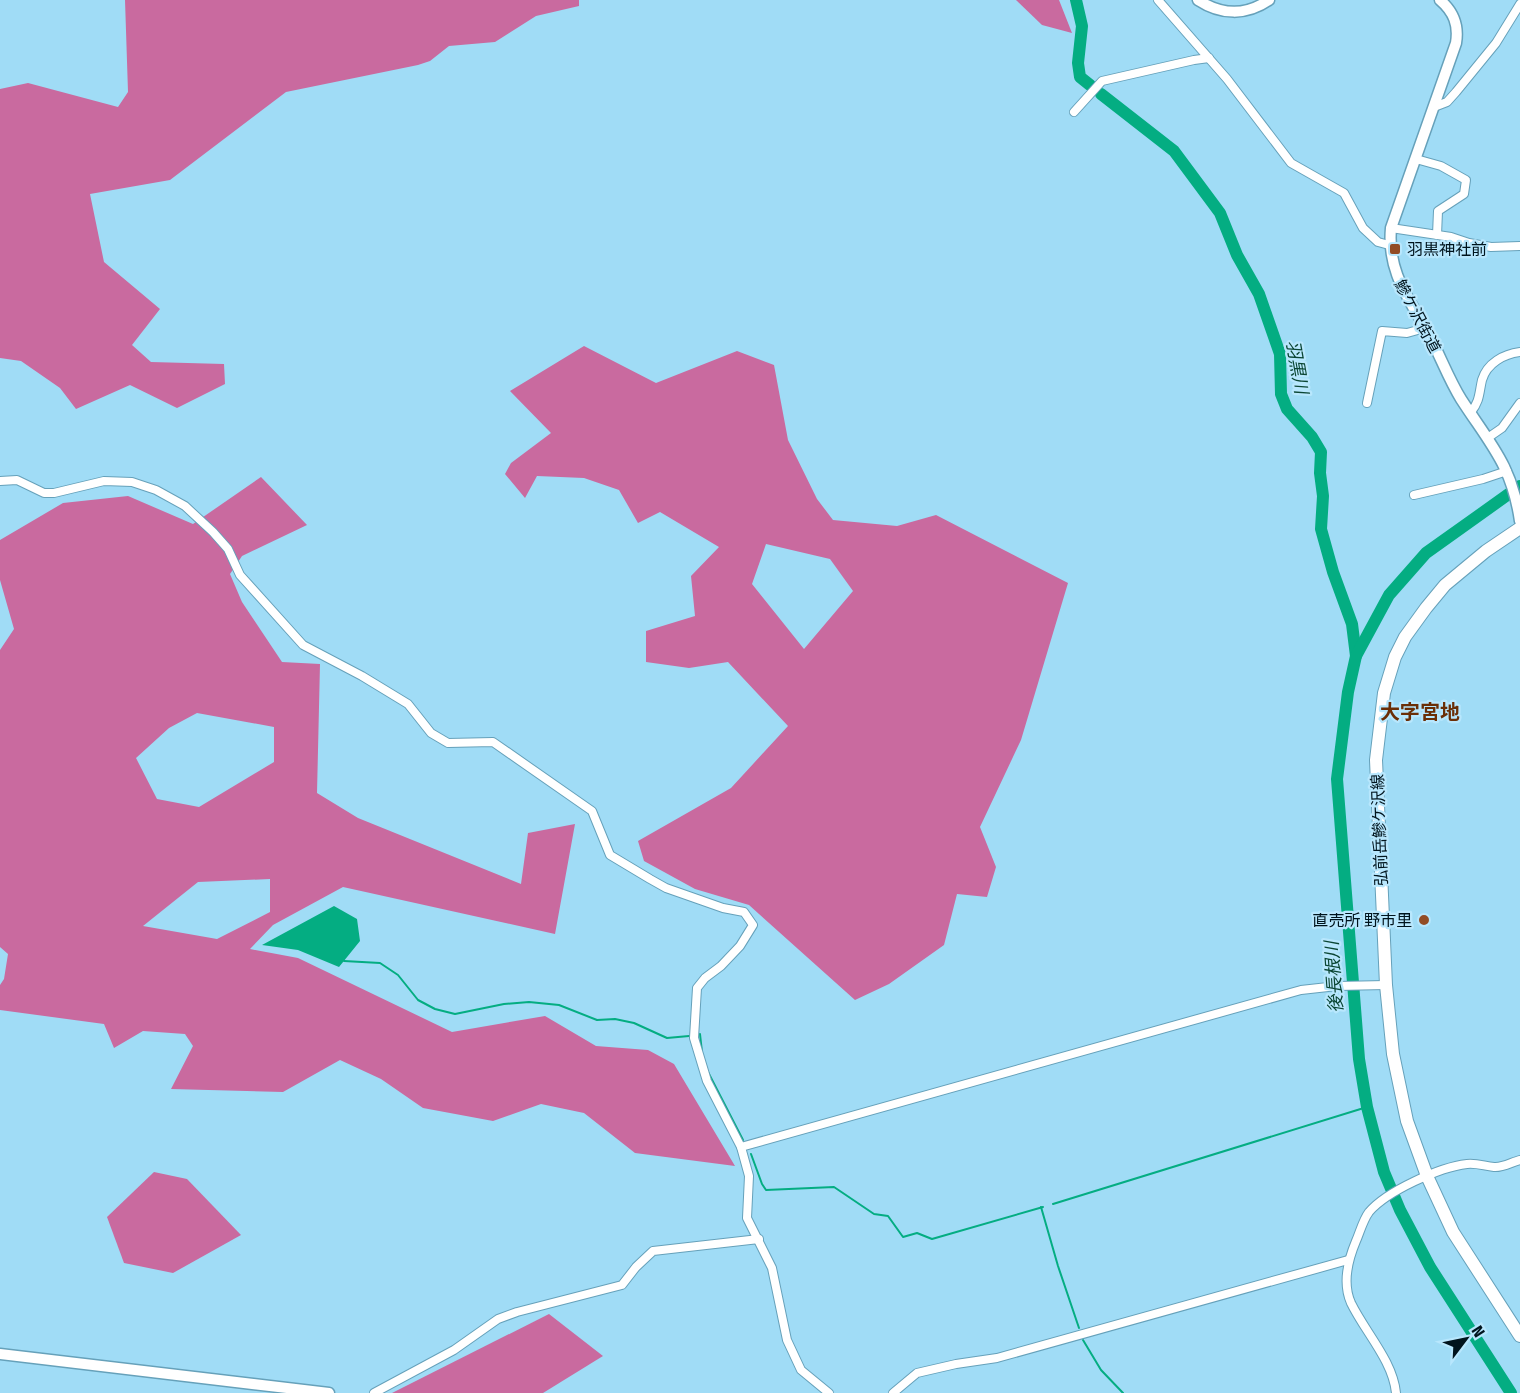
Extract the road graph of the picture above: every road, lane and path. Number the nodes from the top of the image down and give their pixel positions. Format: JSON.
{"nodes":[{"id":1,"x":1158,"y":0,"type":"edge"},
{"id":2,"x":1198,"y":0,"type":"edge"},
{"id":3,"x":1269,"y":0,"type":"edge"},
{"id":4,"x":1440,"y":0,"type":"edge"},
{"id":5,"x":1520,"y":4,"type":"edge"},
{"id":6,"x":1209,"y":58,"type":"junction"},
{"id":7,"x":1434,"y":107,"type":"junction"},
{"id":8,"x":1074,"y":112,"type":"dead end"},
{"id":9,"x":1416,"y":159,"type":"junction"},
{"id":10,"x":1391,"y":228,"type":"junction"},
{"id":11,"x":1437,"y":235,"type":"junction"},
{"id":12,"x":1389,"y":245,"type":"junction"},
{"id":13,"x":1520,"y":246,"type":"edge"},
{"id":14,"x":1425,"y":328,"type":"junction"},
{"id":15,"x":1520,"y":352,"type":"edge"},
{"id":16,"x":1367,"y":403,"type":"dead end"},
{"id":17,"x":1520,"y":403,"type":"edge"},
{"id":18,"x":1471,"y":412,"type":"junction"},
{"id":19,"x":1489,"y":438,"type":"junction"},
{"id":20,"x":1508,"y":474,"type":"junction"},
{"id":21,"x":0,"y":481,"type":"edge"},
{"id":22,"x":1414,"y":495,"type":"dead end"},
{"id":23,"x":1520,"y":521,"type":"edge"},
{"id":24,"x":1520,"y":528,"type":"edge"},
{"id":25,"x":1386,"y":985,"type":"junction"},
{"id":26,"x":741,"y":1147,"type":"junction"},
{"id":27,"x":1520,"y":1160,"type":"edge"},
{"id":28,"x":1427,"y":1176,"type":"junction"},
{"id":29,"x":759,"y":1239,"type":"junction"},
{"id":30,"x":1348,"y":1260,"type":"junction"},
{"id":31,"x":1520,"y":1336,"type":"edge"},
{"id":32,"x":0,"y":1354,"type":"edge"},
{"id":33,"x":329,"y":1393,"type":"edge"},
{"id":34,"x":374,"y":1393,"type":"edge"},
{"id":35,"x":829,"y":1393,"type":"edge"},
{"id":36,"x":893,"y":1393,"type":"edge"},
{"id":37,"x":1396,"y":1393,"type":"edge"}],
"edges":[{"from":1,"to":6,"type":"street"},
{"from":2,"to":3,"type":"street"},
{"from":4,"to":7,"type":"street","name":"鰺ケ沢街道"},
{"from":5,"to":7,"type":"street"},
{"from":6,"to":8,"type":"street"},
{"from":6,"to":12,"type":"street"},
{"from":7,"to":9,"type":"street","name":"鰺ケ沢街道"},
{"from":9,"to":10,"type":"street","name":"鰺ケ沢街道"},
{"from":9,"to":11,"type":"street"},
{"from":10,"to":11,"type":"street"},
{"from":10,"to":12,"type":"street","name":"鰺ケ沢街道"},
{"from":11,"to":13,"type":"street"},
{"from":12,"to":14,"type":"street","name":"鰺ケ沢街道"},
{"from":14,"to":16,"type":"street"},
{"from":14,"to":18,"type":"street","name":"鰺ケ沢街道"},
{"from":15,"to":18,"type":"street"},
{"from":17,"to":19,"type":"street"},
{"from":18,"to":19,"type":"street","name":"鰺ケ沢街道"},
{"from":19,"to":20,"type":"street","name":"鰺ケ沢街道"},
{"from":20,"to":22,"type":"street"},
{"from":20,"to":23,"type":"street","name":"鰺ケ沢街道"},
{"from":21,"to":26,"type":"street"},
{"from":24,"to":25,"type":"main road","name":"弘前岳鰺ケ沢線"},
{"from":25,"to":26,"type":"street"},
{"from":25,"to":28,"type":"main road","name":"弘前岳鰺ケ沢線"},
{"from":26,"to":29,"type":"street"},
{"from":27,"to":28,"type":"street"},
{"from":28,"to":30,"type":"street"},
{"from":28,"to":31,"type":"main road","name":"弘前岳鰺ケ沢線"},
{"from":29,"to":34,"type":"street"},
{"from":29,"to":35,"type":"street"},
{"from":30,"to":36,"type":"street"},
{"from":30,"to":37,"type":"street"},
{"from":32,"to":33,"type":"street"}]}
